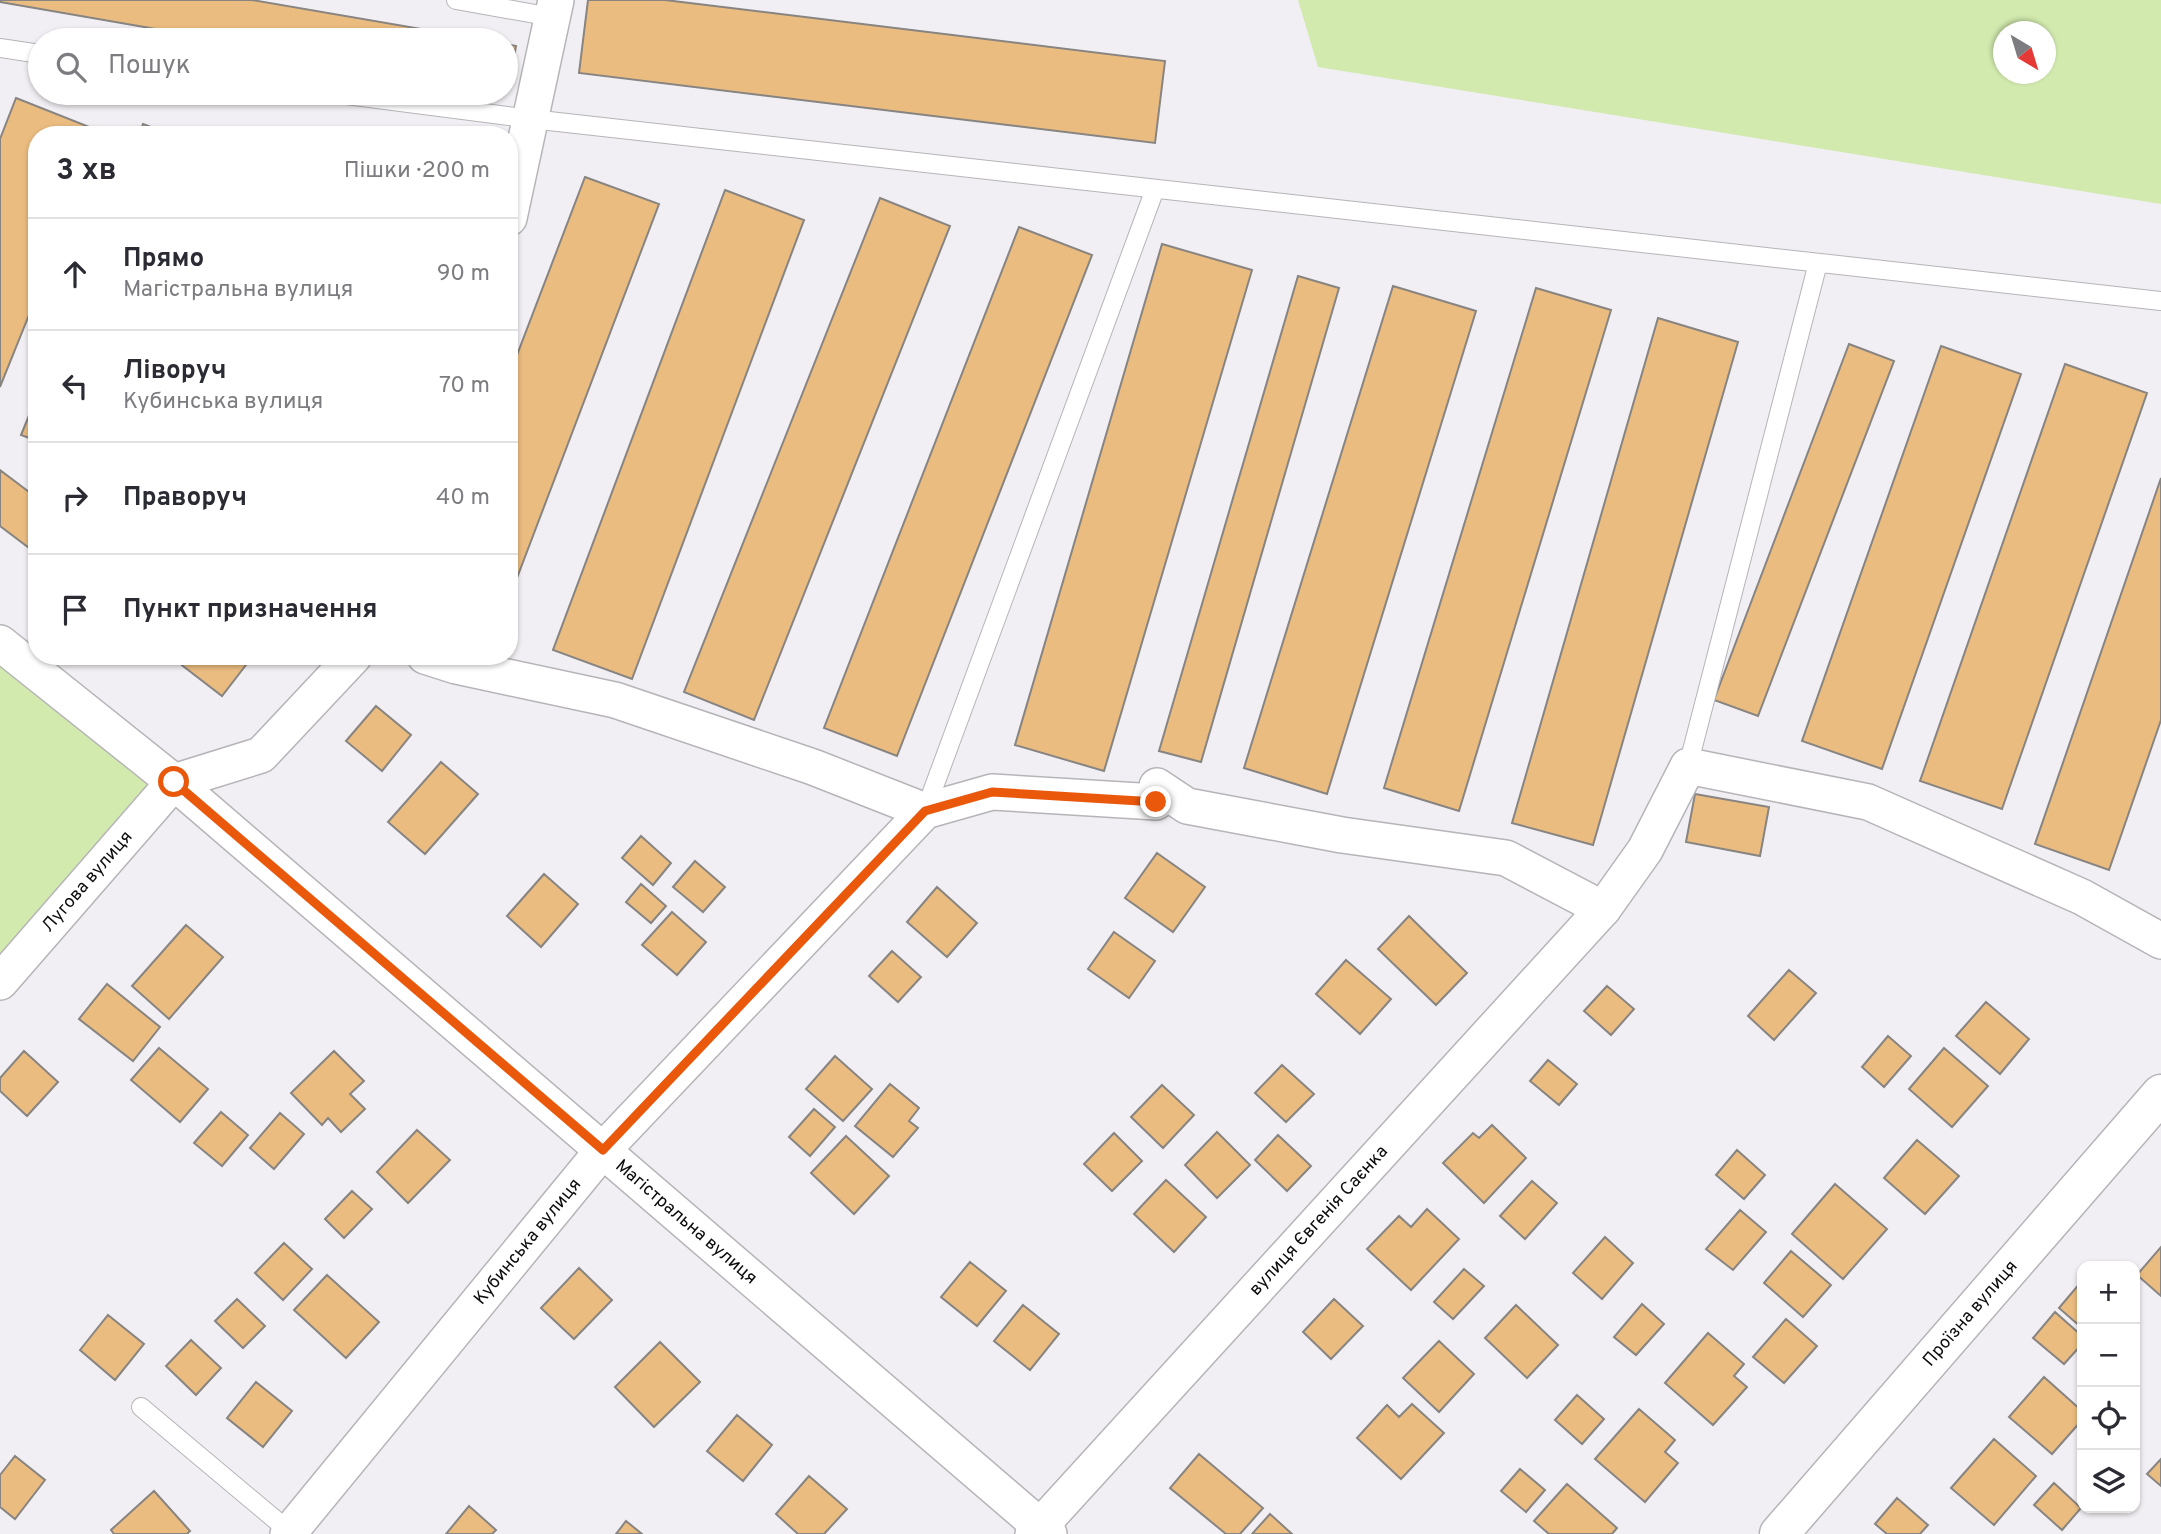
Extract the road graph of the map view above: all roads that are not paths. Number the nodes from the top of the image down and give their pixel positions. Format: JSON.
{"nodes":[{"id":1,"x":456,"y":0,"type":"edge"},
{"id":2,"x":554,"y":8,"type":"edge"},
{"id":3,"x":0,"y":48,"type":"edge"},
{"id":4,"x":28,"y":52,"type":"edge"},
{"id":5,"x":423,"y":105,"type":"edge"},
{"id":6,"x":531,"y":119,"type":"junction"},
{"id":7,"x":518,"y":178,"type":"edge"},
{"id":8,"x":1155,"y":189,"type":"junction"},
{"id":9,"x":1818,"y":263,"type":"junction"},
{"id":10,"x":2161,"y":301,"type":"edge"},
{"id":11,"x":0,"y":643,"type":"edge"},
{"id":12,"x":346,"y":665,"type":"edge"},
{"id":13,"x":453,"y":665,"type":"edge"},
{"id":14,"x":1688,"y":766,"type":"junction"},
{"id":15,"x":174,"y":782,"type":"junction"},
{"id":16,"x":925,"y":811,"type":"junction"},
{"id":17,"x":1603,"y":909,"type":"junction"},
{"id":18,"x":2161,"y":941,"type":"edge"},
{"id":19,"x":0,"y":982,"type":"edge"},
{"id":20,"x":2161,"y":1094,"type":"edge"},
{"id":21,"x":603,"y":1150,"type":"junction"},
{"id":22,"x":141,"y":1407,"type":"dead end"},
{"id":23,"x":1041,"y":1531,"type":"edge"},
{"id":24,"x":289,"y":1533,"type":"edge"},
{"id":25,"x":1779,"y":1534,"type":"edge"}],
"edges":[{"from":1,"to":2,"type":"lane"},
{"from":2,"to":6,"type":"street"},
{"from":3,"to":4,"type":"lane"},
{"from":5,"to":6,"type":"lane"},
{"from":6,"to":7,"type":"street"},
{"from":6,"to":8,"type":"lane"},
{"from":8,"to":9,"type":"lane"},
{"from":8,"to":16,"type":"lane"},
{"from":9,"to":10,"type":"lane"},
{"from":9,"to":14,"type":"lane"},
{"from":11,"to":15,"type":"street","name":"Магістральна вулиця"},
{"from":12,"to":15,"type":"street"},
{"from":13,"to":16,"type":"street"},
{"from":14,"to":17,"type":"street","name":"вулиця Євгенія Саєнка"},
{"from":14,"to":18,"type":"street"},
{"from":15,"to":19,"type":"street","name":"Лугова вулиця"},
{"from":15,"to":21,"type":"street","name":"Магістральна вулиця"},
{"from":16,"to":17,"type":"street"},
{"from":16,"to":21,"type":"street","name":"Кубинська вулиця"},
{"from":17,"to":23,"type":"street","name":"вулиця Євгенія Саєнка"},
{"from":20,"to":25,"type":"street","name":"Проїзна вулиця"},
{"from":21,"to":23,"type":"street","name":"Магістральна вулиця"},
{"from":21,"to":24,"type":"street","name":"Кубинська вулиця"},
{"from":22,"to":24,"type":"lane"}]}
